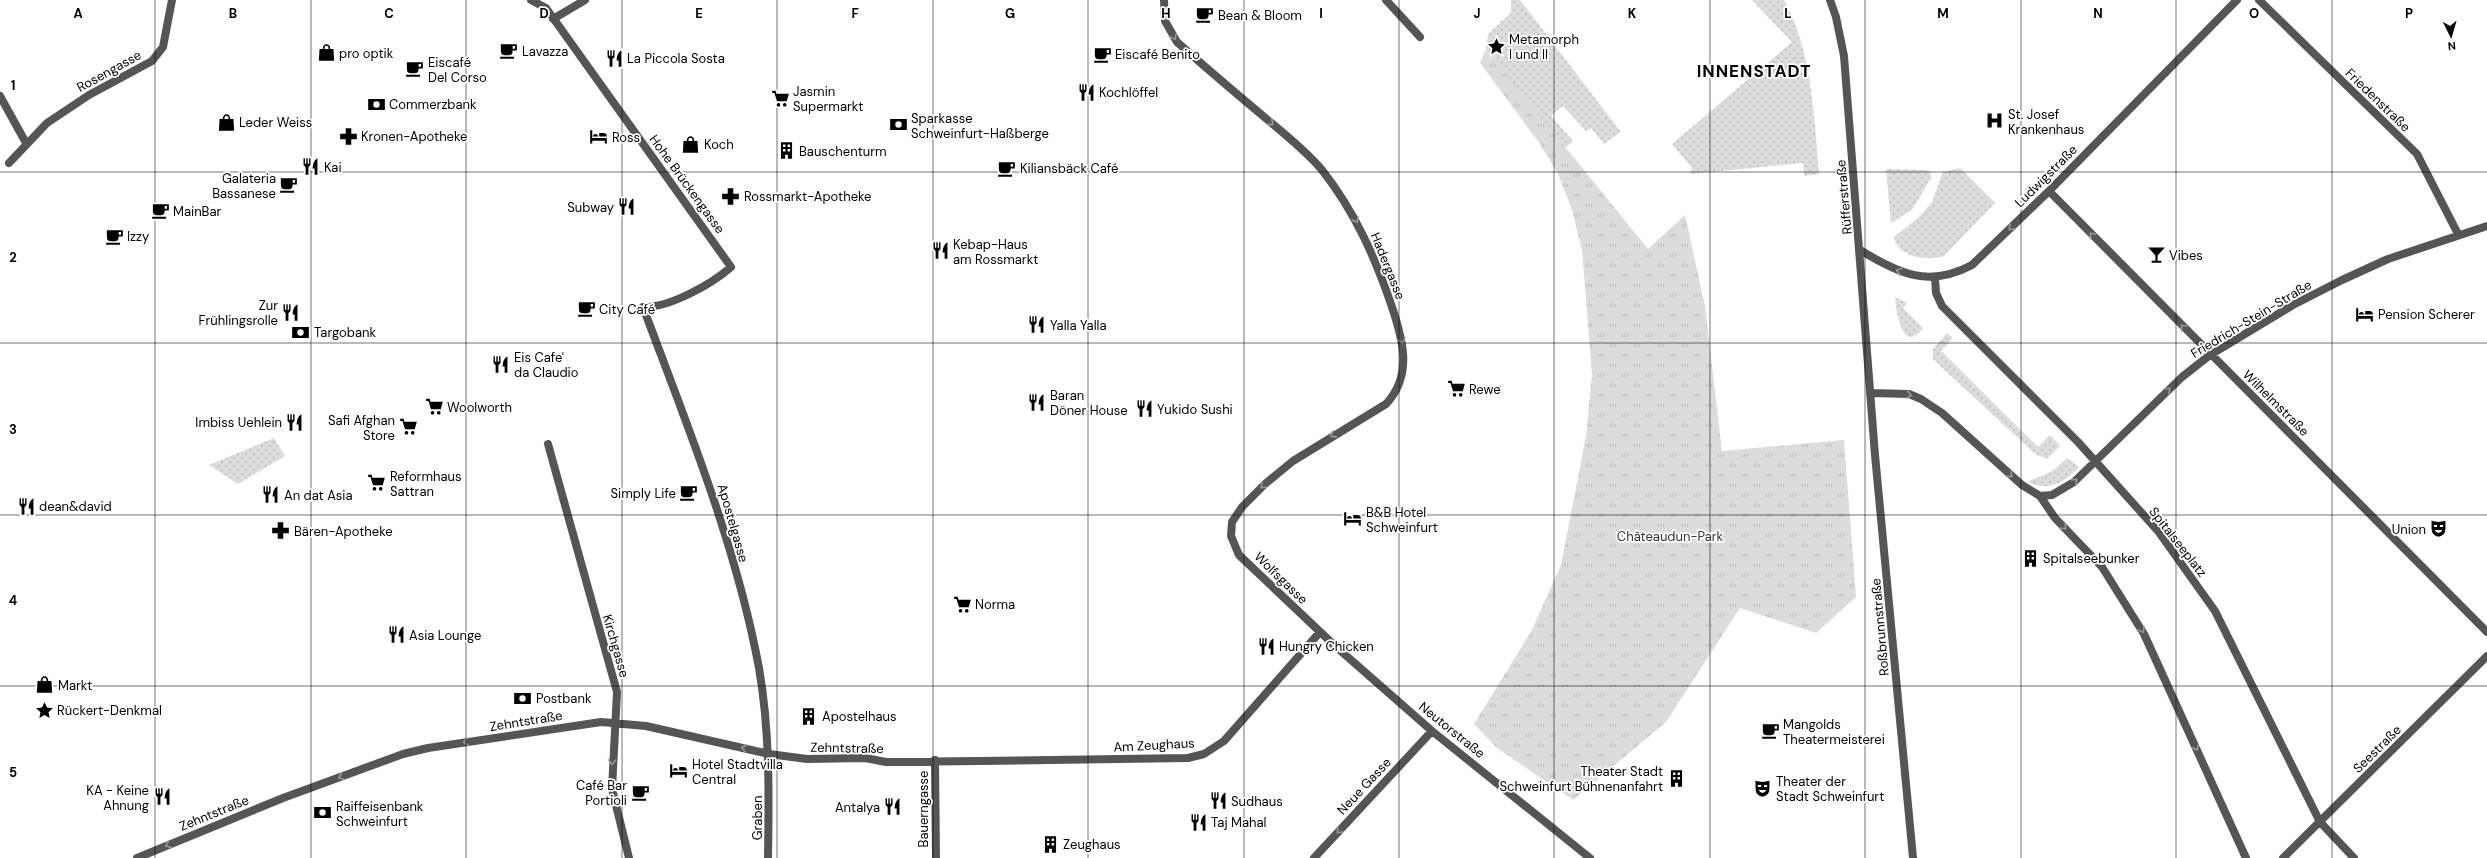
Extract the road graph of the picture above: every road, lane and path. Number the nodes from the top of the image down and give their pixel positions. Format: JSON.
{"nodes":[{"id":1,"x":172,"y":0,"type":"edge"},
{"id":2,"x":531,"y":0,"type":"edge"},
{"id":3,"x":541,"y":0,"type":"edge"},
{"id":4,"x":585,"y":0,"type":"edge"},
{"id":5,"x":1164,"y":0,"type":"edge"},
{"id":6,"x":1386,"y":0,"type":"edge"},
{"id":7,"x":1830,"y":0,"type":"edge"},
{"id":8,"x":2237,"y":0,"type":"edge"},
{"id":9,"x":2259,"y":0,"type":"edge"},
{"id":10,"x":546,"y":8,"type":"junction"},
{"id":11,"x":554,"y":19,"type":"junction"},
{"id":12,"x":1420,"y":37,"type":"dead end"},
{"id":13,"x":0,"y":96,"type":"edge"},
{"id":14,"x":26,"y":144,"type":"junction"},
{"id":15,"x":9,"y":163,"type":"dead end"},
{"id":16,"x":2049,"y":191,"type":"junction"},
{"id":17,"x":2487,"y":226,"type":"edge"},
{"id":18,"x":2458,"y":234,"type":"junction"},
{"id":19,"x":1860,"y":250,"type":"junction"},
{"id":20,"x":1935,"y":278,"type":"junction"},
{"id":21,"x":643,"y":306,"type":"joint"},
{"id":22,"x":2210,"y":355,"type":"junction"},
{"id":23,"x":1870,"y":393,"type":"junction"},
{"id":24,"x":548,"y":444,"type":"dead end"},
{"id":25,"x":2095,"y":461,"type":"junction"},
{"id":26,"x":2040,"y":496,"type":"junction"},
{"id":27,"x":1231,"y":536,"type":"joint"},
{"id":28,"x":1320,"y":632,"type":"junction"},
{"id":29,"x":2487,"y":632,"type":"edge"},
{"id":30,"x":2487,"y":656,"type":"edge"},
{"id":31,"x":615,"y":723,"type":"junction"},
{"id":32,"x":1432,"y":731,"type":"junction"},
{"id":33,"x":769,"y":754,"type":"junction"},
{"id":34,"x":935,"y":760,"type":"junction"},
{"id":35,"x":2320,"y":822,"type":"junction"},
{"id":36,"x":137,"y":858,"type":"edge"},
{"id":37,"x":629,"y":858,"type":"edge"},
{"id":38,"x":768,"y":858,"type":"edge"},
{"id":39,"x":936,"y":858,"type":"edge"},
{"id":40,"x":1314,"y":858,"type":"edge"},
{"id":41,"x":1590,"y":858,"type":"edge"},
{"id":42,"x":1914,"y":858,"type":"edge"},
{"id":43,"x":2246,"y":858,"type":"edge"},
{"id":44,"x":2283,"y":858,"type":"edge"},
{"id":45,"x":2354,"y":858,"type":"edge"}],
"edges":[{"from":1,"to":14,"type":"street","name":"Rosengasse"},
{"from":2,"to":10,"type":"street"},
{"from":3,"to":10,"type":"street","name":"Hohe Brückengasse"},
{"from":4,"to":11,"type":"street"},
{"from":5,"to":27,"type":"street","name":"Hadergasse","one_way":true},
{"from":6,"to":12,"type":"street"},
{"from":7,"to":19,"type":"street","name":"Rüfferstraße"},
{"from":8,"to":16,"type":"street","name":"Ludwigstraße"},
{"from":9,"to":18,"type":"street","name":"Friedenstraße"},
{"from":10,"to":11,"type":"street","name":"Hohe Brückengasse"},
{"from":11,"to":21,"type":"street","name":"Hohe Brückengasse"},
{"from":13,"to":14,"type":"street"},
{"from":14,"to":15,"type":"street","name":"Rosengasse"},
{"from":16,"to":20,"type":"street","name":"Ludwigstraße","one_way":true},
{"from":22,"to":16,"type":"street","name":"Wilhelmstraße","one_way":true},
{"from":17,"to":18,"type":"street","name":"Friedrich-Stein-Straße"},
{"from":18,"to":22,"type":"street","name":"Friedrich-Stein-Straße"},
{"from":20,"to":19,"type":"street","name":"Ludwigstraße","one_way":true},
{"from":19,"to":23,"type":"street","name":"Rüfferstraße"},
{"from":20,"to":25,"type":"street","name":"Spitalseeplatz"},
{"from":21,"to":33,"type":"street","name":"Apostelgasse"},
{"from":25,"to":22,"type":"street","name":"Friedrich-Stein-Straße","one_way":true},
{"from":22,"to":29,"type":"street","name":"Wilhelmstraße"},
{"from":23,"to":26,"type":"street","one_way":true},
{"from":23,"to":42,"type":"street","name":"Roßbrunnstraße"},
{"from":24,"to":31,"type":"street","name":"Kirchgasse"},
{"from":26,"to":25,"type":"street","name":"Friedrich-Stein-Straße","one_way":true},
{"from":25,"to":35,"type":"street","name":"Spitalseeplatz"},
{"from":26,"to":43,"type":"street","one_way":true},
{"from":27,"to":28,"type":"street","name":"Wolfsgasse"},
{"from":28,"to":32,"type":"street","name":"Neutorstraße"},
{"from":28,"to":34,"type":"street","name":"Am Zeughaus"},
{"from":30,"to":35,"type":"street","name":"Seestraße"},
{"from":33,"to":31,"type":"street","name":"Zehntstraße","one_way":true},
{"from":31,"to":36,"type":"street","name":"Zehntstraße","one_way":true},
{"from":31,"to":37,"type":"street","name":"Kirchgasse","one_way":true},
{"from":32,"to":40,"type":"street","name":"Neue Gasse","one_way":true},
{"from":32,"to":41,"type":"street","name":"Neutorstraße"},
{"from":33,"to":34,"type":"street","name":"Zehntstraße"},
{"from":33,"to":38,"type":"street","name":"Graben"},
{"from":34,"to":39,"type":"street","name":"Bauerngasse"},
{"from":35,"to":44,"type":"street","name":"Seestraße"},
{"from":35,"to":45,"type":"street","name":"Spitalseeplatz"}]}
